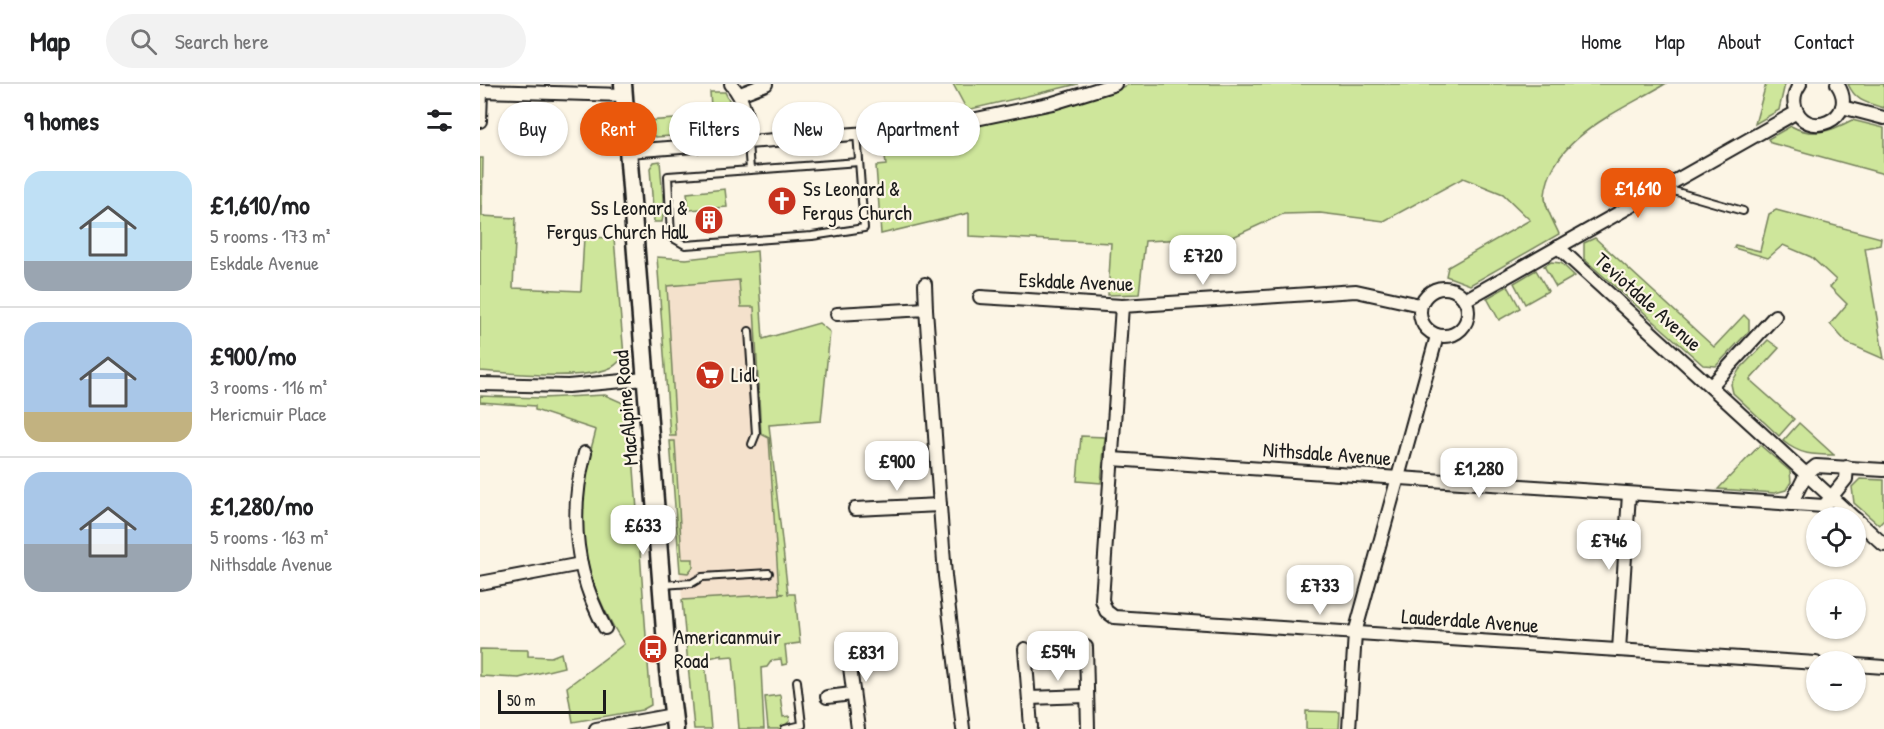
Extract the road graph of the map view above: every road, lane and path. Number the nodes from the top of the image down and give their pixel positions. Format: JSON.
{"nodes":[{"id":1,"x":731,"y":84,"type":"edge"},
{"id":2,"x":766,"y":84,"type":"edge"},
{"id":3,"x":1115,"y":84,"type":"edge"},
{"id":4,"x":1800,"y":84,"type":"edge"},
{"id":5,"x":1837,"y":84,"type":"edge"},
{"id":6,"x":624,"y":89,"type":"edge"},
{"id":7,"x":481,"y":91,"type":"edge"},
{"id":8,"x":740,"y":94,"type":"junction"},
{"id":9,"x":743,"y":102,"type":"edge"},
{"id":10,"x":1842,"y":107,"type":"junction"},
{"id":11,"x":1797,"y":112,"type":"junction"},
{"id":12,"x":980,"y":118,"type":"edge"},
{"id":13,"x":1884,"y":118,"type":"edge"},
{"id":14,"x":480,"y":121,"type":"edge"},
{"id":15,"x":856,"y":133,"type":"edge"},
{"id":16,"x":760,"y":140,"type":"edge"},
{"id":17,"x":628,"y":156,"type":"edge"},
{"id":18,"x":749,"y":156,"type":"edge"},
{"id":19,"x":859,"y":156,"type":"edge"},
{"id":20,"x":859,"y":162,"type":"junction"},
{"id":21,"x":750,"y":170,"type":"junction"},
{"id":22,"x":1662,"y":188,"type":"junction"},
{"id":23,"x":1743,"y":211,"type":"dead end"},
{"id":24,"x":1558,"y":247,"type":"junction"},
{"id":25,"x":925,"y":284,"type":"dead end"},
{"id":26,"x":980,"y":297,"type":"dead end"},
{"id":27,"x":1465,"y":300,"type":"junction"},
{"id":28,"x":1420,"y":305,"type":"junction"},
{"id":29,"x":1122,"y":306,"type":"junction"},
{"id":30,"x":926,"y":309,"type":"junction"},
{"id":31,"x":837,"y":314,"type":"dead end"},
{"id":32,"x":1775,"y":316,"type":"dead end"},
{"id":33,"x":749,"y":331,"type":"dead end"},
{"id":34,"x":1437,"y":336,"type":"junction"},
{"id":35,"x":645,"y":379,"type":"junction"},
{"id":36,"x":480,"y":384,"type":"edge"},
{"id":37,"x":1711,"y":386,"type":"junction"},
{"id":38,"x":752,"y":444,"type":"dead end"},
{"id":39,"x":585,"y":453,"type":"dead end"},
{"id":40,"x":1112,"y":459,"type":"junction"},
{"id":41,"x":1847,"y":467,"type":"junction"},
{"id":42,"x":1884,"y":470,"type":"edge"},
{"id":43,"x":1806,"y":474,"type":"junction"},
{"id":44,"x":1397,"y":478,"type":"junction"},
{"id":45,"x":1629,"y":494,"type":"junction"},
{"id":46,"x":1833,"y":498,"type":"junction"},
{"id":47,"x":1791,"y":504,"type":"junction"},
{"id":48,"x":940,"y":505,"type":"junction"},
{"id":49,"x":1843,"y":507,"type":"edge"},
{"id":50,"x":855,"y":509,"type":"dead end"},
{"id":51,"x":1866,"y":528,"type":"edge"},
{"id":52,"x":1884,"y":544,"type":"edge"},
{"id":53,"x":581,"y":564,"type":"junction"},
{"id":54,"x":768,"y":573,"type":"dead end"},
{"id":55,"x":480,"y":583,"type":"edge"},
{"id":56,"x":661,"y":585,"type":"junction"},
{"id":57,"x":605,"y":628,"type":"dead end"},
{"id":58,"x":1355,"y":633,"type":"junction"},
{"id":59,"x":847,"y":644,"type":"dead end"},
{"id":60,"x":1086,"y":647,"type":"dead end"},
{"id":61,"x":1025,"y":649,"type":"dead end"},
{"id":62,"x":1619,"y":650,"type":"junction"},
{"id":63,"x":1806,"y":662,"type":"edge"},
{"id":64,"x":1866,"y":666,"type":"edge"},
{"id":65,"x":1884,"y":667,"type":"edge"},
{"id":66,"x":797,"y":681,"type":"dead end"},
{"id":67,"x":852,"y":694,"type":"junction"},
{"id":68,"x":1088,"y":696,"type":"junction"},
{"id":69,"x":827,"y":697,"type":"dead end"},
{"id":70,"x":1029,"y":698,"type":"junction"},
{"id":71,"x":674,"y":722,"type":"edge"},
{"id":72,"x":1031,"y":727,"type":"dead end"},
{"id":73,"x":612,"y":728,"type":"edge"},
{"id":74,"x":596,"y":729,"type":"edge"},
{"id":75,"x":785,"y":729,"type":"edge"},
{"id":76,"x":858,"y":729,"type":"edge"},
{"id":77,"x":963,"y":729,"type":"edge"},
{"id":78,"x":1088,"y":729,"type":"edge"},
{"id":79,"x":1349,"y":729,"type":"edge"}],
"edges":[{"from":1,"to":8,"type":"street"},
{"from":2,"to":8,"type":"street"},
{"from":3,"to":12,"type":"street"},
{"from":4,"to":11,"type":"street"},
{"from":5,"to":10,"type":"street"},
{"from":6,"to":7,"type":"street"},
{"from":7,"to":14,"type":"street"},
{"from":8,"to":9,"type":"street"},
{"from":10,"to":11,"type":"street"},
{"from":10,"to":13,"type":"street"},
{"from":11,"to":22,"type":"street"},
{"from":15,"to":16,"type":"street"},
{"from":17,"to":35,"type":"street","name":"MacAlpine Road"},
{"from":18,"to":21,"type":"lane"},
{"from":19,"to":20,"type":"lane"},
{"from":20,"to":21,"type":"lane"},
{"from":20,"to":21,"type":"lane"},
{"from":22,"to":23,"type":"lane"},
{"from":22,"to":24,"type":"street"},
{"from":24,"to":27,"type":"street"},
{"from":24,"to":37,"type":"street","name":"Teviotdale Avenue"},
{"from":25,"to":30,"type":"street"},
{"from":26,"to":29,"type":"street","name":"Eskdale Avenue"},
{"from":27,"to":28,"type":"street"},
{"from":27,"to":34,"type":"street"},
{"from":28,"to":29,"type":"street","name":"Eskdale Avenue"},
{"from":28,"to":34,"type":"street"},
{"from":29,"to":40,"type":"street","name":"Lauderdale Avenue"},
{"from":30,"to":31,"type":"street"},
{"from":30,"to":48,"type":"street"},
{"from":32,"to":37,"type":"street"},
{"from":33,"to":38,"type":"lane"},
{"from":34,"to":44,"type":"street"},
{"from":35,"to":36,"type":"street"},
{"from":35,"to":56,"type":"street","name":"MacAlpine Road"},
{"from":37,"to":43,"type":"street","name":"Teviotdale Avenue"},
{"from":39,"to":53,"type":"street"},
{"from":40,"to":44,"type":"street","name":"Nithsdale Avenue"},
{"from":40,"to":58,"type":"street","name":"Lauderdale Avenue"},
{"from":41,"to":42,"type":"street"},
{"from":41,"to":43,"type":"street"},
{"from":41,"to":46,"type":"street"},
{"from":43,"to":46,"type":"street","name":"Teviotdale Avenue"},
{"from":43,"to":47,"type":"street"},
{"from":44,"to":45,"type":"street","name":"Nithsdale Avenue"},
{"from":44,"to":58,"type":"street"},
{"from":45,"to":47,"type":"street","name":"Nithsdale Avenue"},
{"from":45,"to":62,"type":"street"},
{"from":46,"to":47,"type":"street","name":"Nithsdale Avenue"},
{"from":46,"to":49,"type":"street","name":"Teviotdale Avenue"},
{"from":48,"to":50,"type":"street"},
{"from":48,"to":77,"type":"street"},
{"from":51,"to":52,"type":"street","name":"Teviotdale Avenue"},
{"from":53,"to":55,"type":"street"},
{"from":53,"to":57,"type":"street"},
{"from":54,"to":56,"type":"lane"},
{"from":56,"to":71,"type":"street","name":"MacAlpine Road"},
{"from":58,"to":62,"type":"street","name":"Lauderdale Avenue"},
{"from":58,"to":79,"type":"street"},
{"from":59,"to":67,"type":"street"},
{"from":60,"to":68,"type":"street"},
{"from":61,"to":70,"type":"street"},
{"from":62,"to":63,"type":"street","name":"Lauderdale Avenue"},
{"from":64,"to":65,"type":"street"},
{"from":66,"to":75,"type":"lane"},
{"from":67,"to":69,"type":"street"},
{"from":67,"to":76,"type":"street"},
{"from":68,"to":70,"type":"street"},
{"from":68,"to":78,"type":"street"},
{"from":70,"to":72,"type":"street"},
{"from":71,"to":73,"type":"street"},
{"from":73,"to":74,"type":"street"}]}
